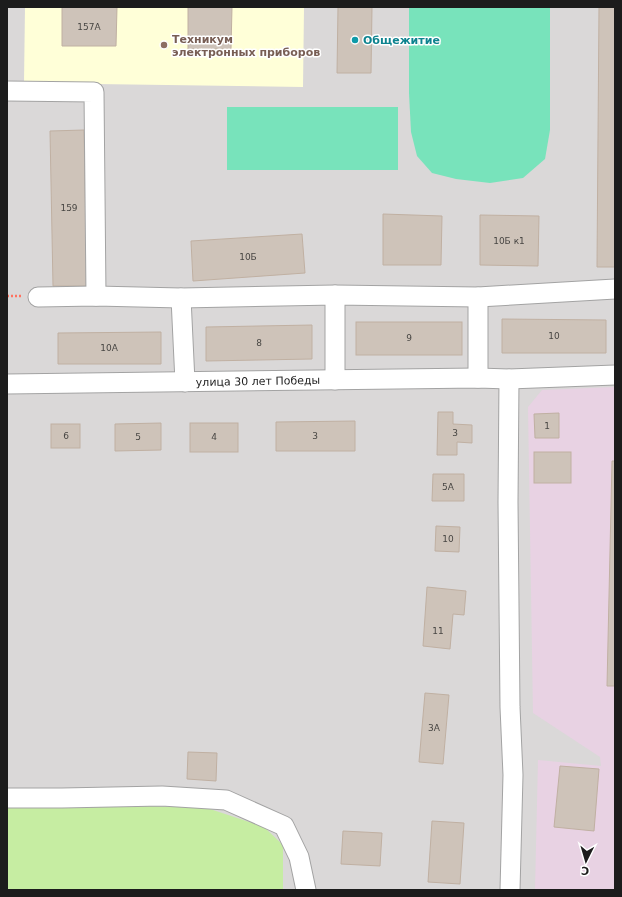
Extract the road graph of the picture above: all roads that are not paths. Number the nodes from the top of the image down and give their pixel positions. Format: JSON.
{"nodes":[{"id":1,"x":7,"y":91,"type":"edge"},
{"id":2,"x":615,"y":289,"type":"edge"},
{"id":3,"x":335,"y":295,"type":"junction"},
{"id":4,"x":96,"y":296,"type":"junction"},
{"id":5,"x":38,"y":297,"type":"dead end"},
{"id":6,"x":478,"y":297,"type":"junction"},
{"id":7,"x":181,"y":298,"type":"junction"},
{"id":8,"x":615,"y":375,"type":"edge"},
{"id":9,"x":478,"y":378,"type":"junction"},
{"id":10,"x":509,"y":378,"type":"junction"},
{"id":11,"x":335,"y":380,"type":"junction"},
{"id":12,"x":185,"y":382,"type":"junction"},
{"id":13,"x":7,"y":384,"type":"edge"},
{"id":14,"x":7,"y":798,"type":"edge"},
{"id":15,"x":306,"y":890,"type":"edge"},
{"id":16,"x":510,"y":890,"type":"edge"}],
"edges":[{"from":1,"to":4,"type":"street"},
{"from":2,"to":6,"type":"street"},
{"from":3,"to":6,"type":"street"},
{"from":3,"to":7,"type":"street"},
{"from":3,"to":11,"type":"street"},
{"from":4,"to":5,"type":"street"},
{"from":4,"to":7,"type":"street"},
{"from":6,"to":9,"type":"street"},
{"from":7,"to":12,"type":"street"},
{"from":8,"to":10,"type":"street","name":"улица 30 лет Победы"},
{"from":9,"to":10,"type":"street","name":"улица 30 лет Победы"},
{"from":9,"to":11,"type":"street","name":"улица 30 лет Победы"},
{"from":10,"to":16,"type":"street"},
{"from":11,"to":12,"type":"street","name":"улица 30 лет Победы"},
{"from":12,"to":13,"type":"street","name":"улица 30 лет Победы"},
{"from":14,"to":15,"type":"street"}]}
